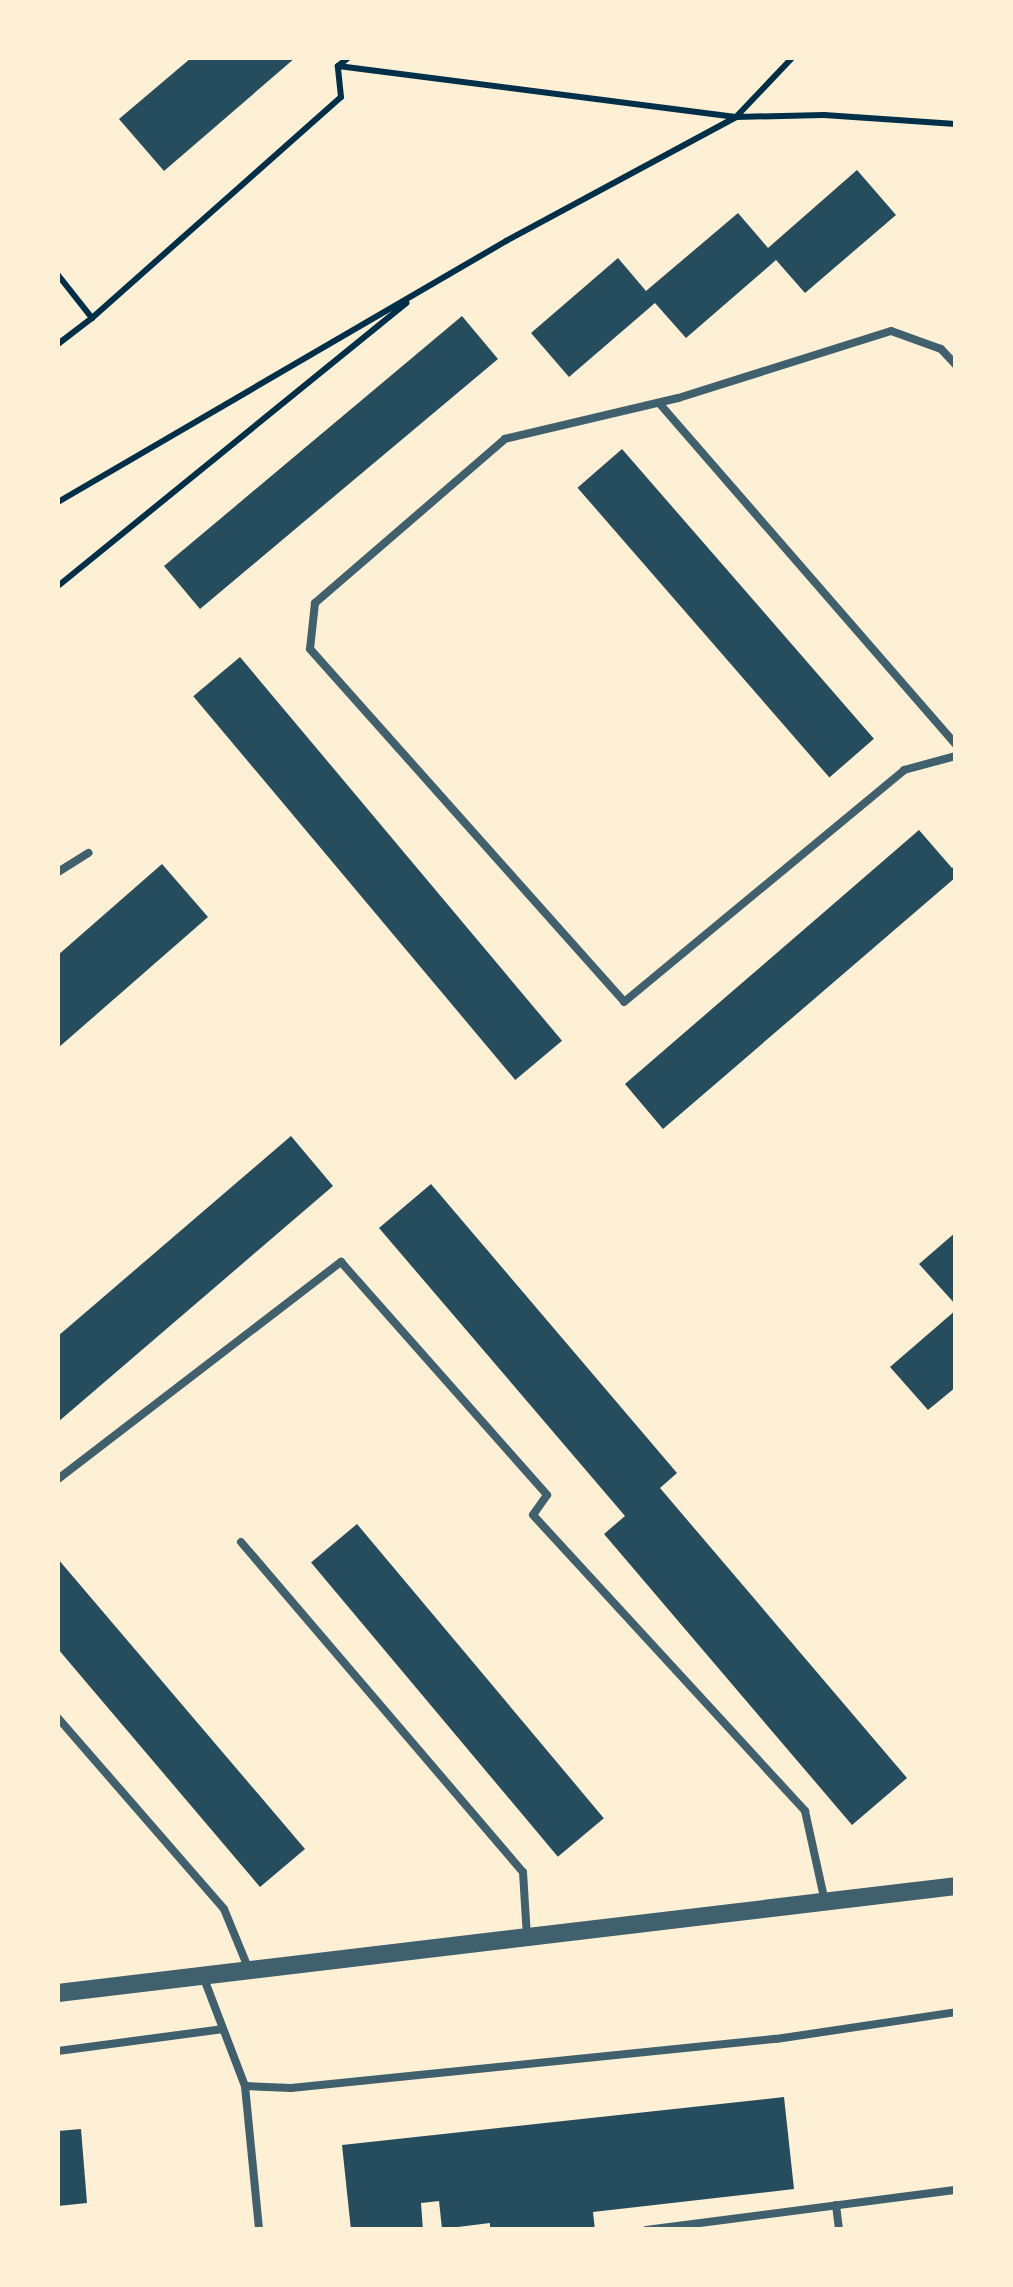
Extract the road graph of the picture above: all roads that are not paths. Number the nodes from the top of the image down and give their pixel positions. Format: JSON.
{"nodes":[{"id":1,"x":956,"y":365,"type":"edge"},
{"id":2,"x":660,"y":403,"type":"junction"},
{"id":3,"x":956,"y":745,"type":"edge"},
{"id":4,"x":956,"y":756,"type":"edge"},
{"id":5,"x":88,"y":853,"type":"dead end"},
{"id":6,"x":58,"y":872,"type":"edge"},
{"id":7,"x":58,"y":1479,"type":"edge"},
{"id":8,"x":240,"y":1542,"type":"dead end"},
{"id":9,"x":58,"y":1718,"type":"edge"},
{"id":10,"x":956,"y":1886,"type":"edge"},
{"id":11,"x":825,"y":1902,"type":"junction"},
{"id":12,"x":527,"y":1937,"type":"junction"},
{"id":13,"x":249,"y":1970,"type":"junction"},
{"id":14,"x":203,"y":1976,"type":"junction"},
{"id":15,"x":58,"y":1993,"type":"edge"},
{"id":16,"x":956,"y":2012,"type":"edge"},
{"id":17,"x":222,"y":2029,"type":"junction"},
{"id":18,"x":58,"y":2051,"type":"edge"},
{"id":19,"x":245,"y":2086,"type":"junction"},
{"id":20,"x":956,"y":2190,"type":"edge"},
{"id":21,"x":836,"y":2205,"type":"junction"},
{"id":22,"x":259,"y":2230,"type":"edge"},
{"id":23,"x":646,"y":2230,"type":"edge"},
{"id":24,"x":839,"y":2230,"type":"edge"}],
"edges":[{"from":1,"to":2,"type":"lane"},
{"from":2,"to":3,"type":"lane"},
{"from":2,"to":4,"type":"lane"},
{"from":5,"to":6,"type":"lane"},
{"from":7,"to":11,"type":"lane"},
{"from":8,"to":12,"type":"lane"},
{"from":9,"to":13,"type":"lane"},
{"from":10,"to":11,"type":"street"},
{"from":11,"to":12,"type":"street"},
{"from":12,"to":13,"type":"street"},
{"from":13,"to":14,"type":"street"},
{"from":14,"to":15,"type":"street"},
{"from":14,"to":17,"type":"lane"},
{"from":16,"to":19,"type":"lane"},
{"from":17,"to":18,"type":"lane"},
{"from":17,"to":19,"type":"lane"},
{"from":19,"to":22,"type":"lane"},
{"from":20,"to":21,"type":"lane"},
{"from":21,"to":23,"type":"lane"},
{"from":21,"to":24,"type":"lane"}]}
